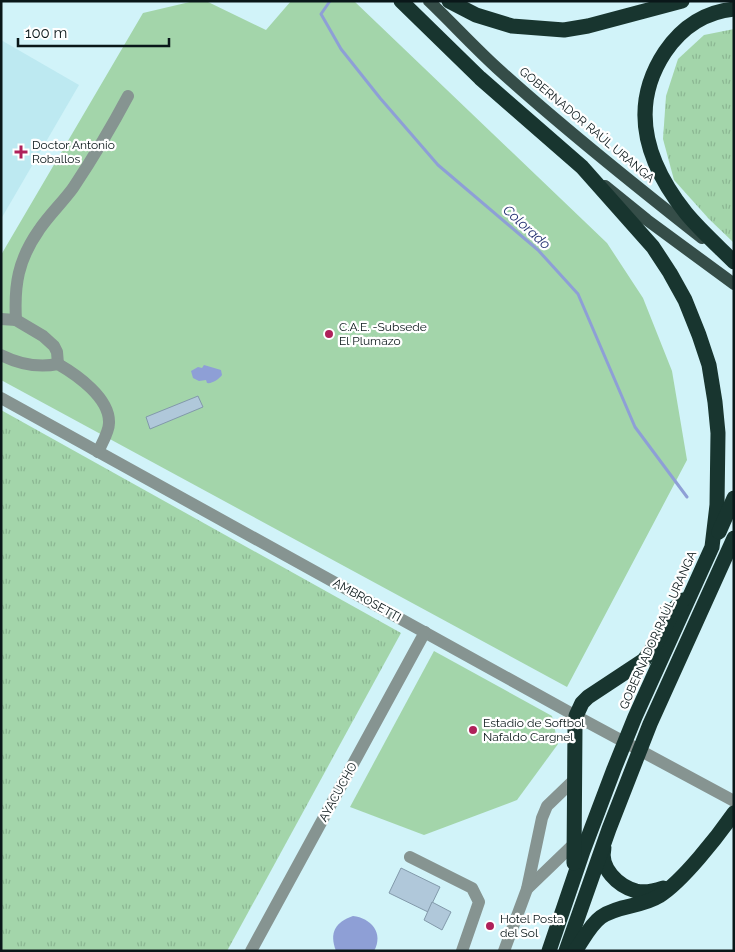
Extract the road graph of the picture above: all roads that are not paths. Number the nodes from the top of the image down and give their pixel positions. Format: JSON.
{"nodes":[{"id":1,"x":401,"y":1,"type":"edge"},
{"id":2,"x":429,"y":1,"type":"edge"},
{"id":3,"x":682,"y":1,"type":"edge"},
{"id":4,"x":451,"y":2,"type":"edge"},
{"id":5,"x":734,"y":9,"type":"edge"},
{"id":6,"x":128,"y":96,"type":"dead end"},
{"id":7,"x":582,"y":168,"type":"junction"},
{"id":8,"x":734,"y":262,"type":"edge"},
{"id":9,"x":734,"y":284,"type":"edge"},
{"id":10,"x":1,"y":319,"type":"edge"},
{"id":11,"x":16,"y":320,"type":"junction"},
{"id":12,"x":1,"y":355,"type":"edge"},
{"id":13,"x":58,"y":364,"type":"junction"},
{"id":14,"x":1,"y":398,"type":"edge"},
{"id":15,"x":98,"y":452,"type":"junction"},
{"id":16,"x":734,"y":498,"type":"edge"},
{"id":17,"x":734,"y":538,"type":"edge"},
{"id":18,"x":712,"y":547,"type":"junction"},
{"id":19,"x":734,"y":553,"type":"edge"},
{"id":20,"x":718,"y":574,"type":"junction"},
{"id":21,"x":692,"y":592,"type":"junction"},
{"id":22,"x":425,"y":632,"type":"junction"},
{"id":23,"x":576,"y":716,"type":"junction"},
{"id":24,"x":574,"y":780,"type":"junction"},
{"id":25,"x":734,"y":801,"type":"edge"},
{"id":26,"x":734,"y":812,"type":"edge"},
{"id":27,"x":592,"y":827,"type":"junction"},
{"id":28,"x":609,"y":829,"type":"junction"},
{"id":29,"x":574,"y":844,"type":"junction"},
{"id":30,"x":410,"y":857,"type":"dead end"},
{"id":31,"x":574,"y":877,"type":"junction"},
{"id":32,"x":678,"y":881,"type":"junction"},
{"id":33,"x":527,"y":889,"type":"junction"},
{"id":34,"x":251,"y":951,"type":"edge"},
{"id":35,"x":462,"y":951,"type":"edge"},
{"id":36,"x":504,"y":951,"type":"edge"},
{"id":37,"x":549,"y":951,"type":"edge"},
{"id":38,"x":566,"y":951,"type":"edge"},
{"id":39,"x":576,"y":951,"type":"edge"}],
"edges":[{"from":1,"to":7,"type":"highway","name":"GOBERNADOR RAÚL URANGA"},
{"from":2,"to":8,"type":"main road","name":"GOBERNADOR RAÚL URANGA"},
{"from":3,"to":4,"type":"highway"},
{"from":5,"to":8,"type":"highway"},
{"from":6,"to":11,"type":"street"},
{"from":7,"to":9,"type":"main road","name":"GOBERNADOR RAÚL URANGA"},
{"from":7,"to":18,"type":"highway","name":"GOBERNADOR RAÚL URANGA"},
{"from":10,"to":11,"type":"street"},
{"from":11,"to":13,"type":"street"},
{"from":12,"to":13,"type":"street"},
{"from":13,"to":15,"type":"street"},
{"from":14,"to":15,"type":"street","name":"AMBROSETTI"},
{"from":15,"to":22,"type":"street","name":"AMBROSETTI"},
{"from":16,"to":18,"type":"highway"},
{"from":17,"to":20,"type":"highway"},
{"from":18,"to":21,"type":"highway","name":"GOBERNADOR RAÚL URANGA"},
{"from":19,"to":20,"type":"highway"},
{"from":20,"to":28,"type":"highway"},
{"from":21,"to":23,"type":"highway"},
{"from":21,"to":27,"type":"highway","name":"GOBERNADOR RAÚL URANGA"},
{"from":22,"to":23,"type":"street","name":"AMBROSETTI"},
{"from":22,"to":34,"type":"street","name":"AYACUCHO"},
{"from":23,"to":24,"type":"highway"},
{"from":23,"to":25,"type":"street","name":"AMBROSETTI"},
{"from":24,"to":29,"type":"highway"},
{"from":24,"to":33,"type":"street"},
{"from":26,"to":32,"type":"highway"},
{"from":27,"to":29,"type":"street"},
{"from":27,"to":31,"type":"highway","name":"GOBERNADOR RAÚL URANGA"},
{"from":28,"to":32,"type":"highway"},
{"from":28,"to":38,"type":"highway"},
{"from":29,"to":31,"type":"highway"},
{"from":29,"to":33,"type":"street"},
{"from":30,"to":35,"type":"street"},
{"from":31,"to":37,"type":"highway","name":"GOBERNADOR RAÚL URANGA"},
{"from":32,"to":39,"type":"highway"},
{"from":33,"to":36,"type":"street"}]}
